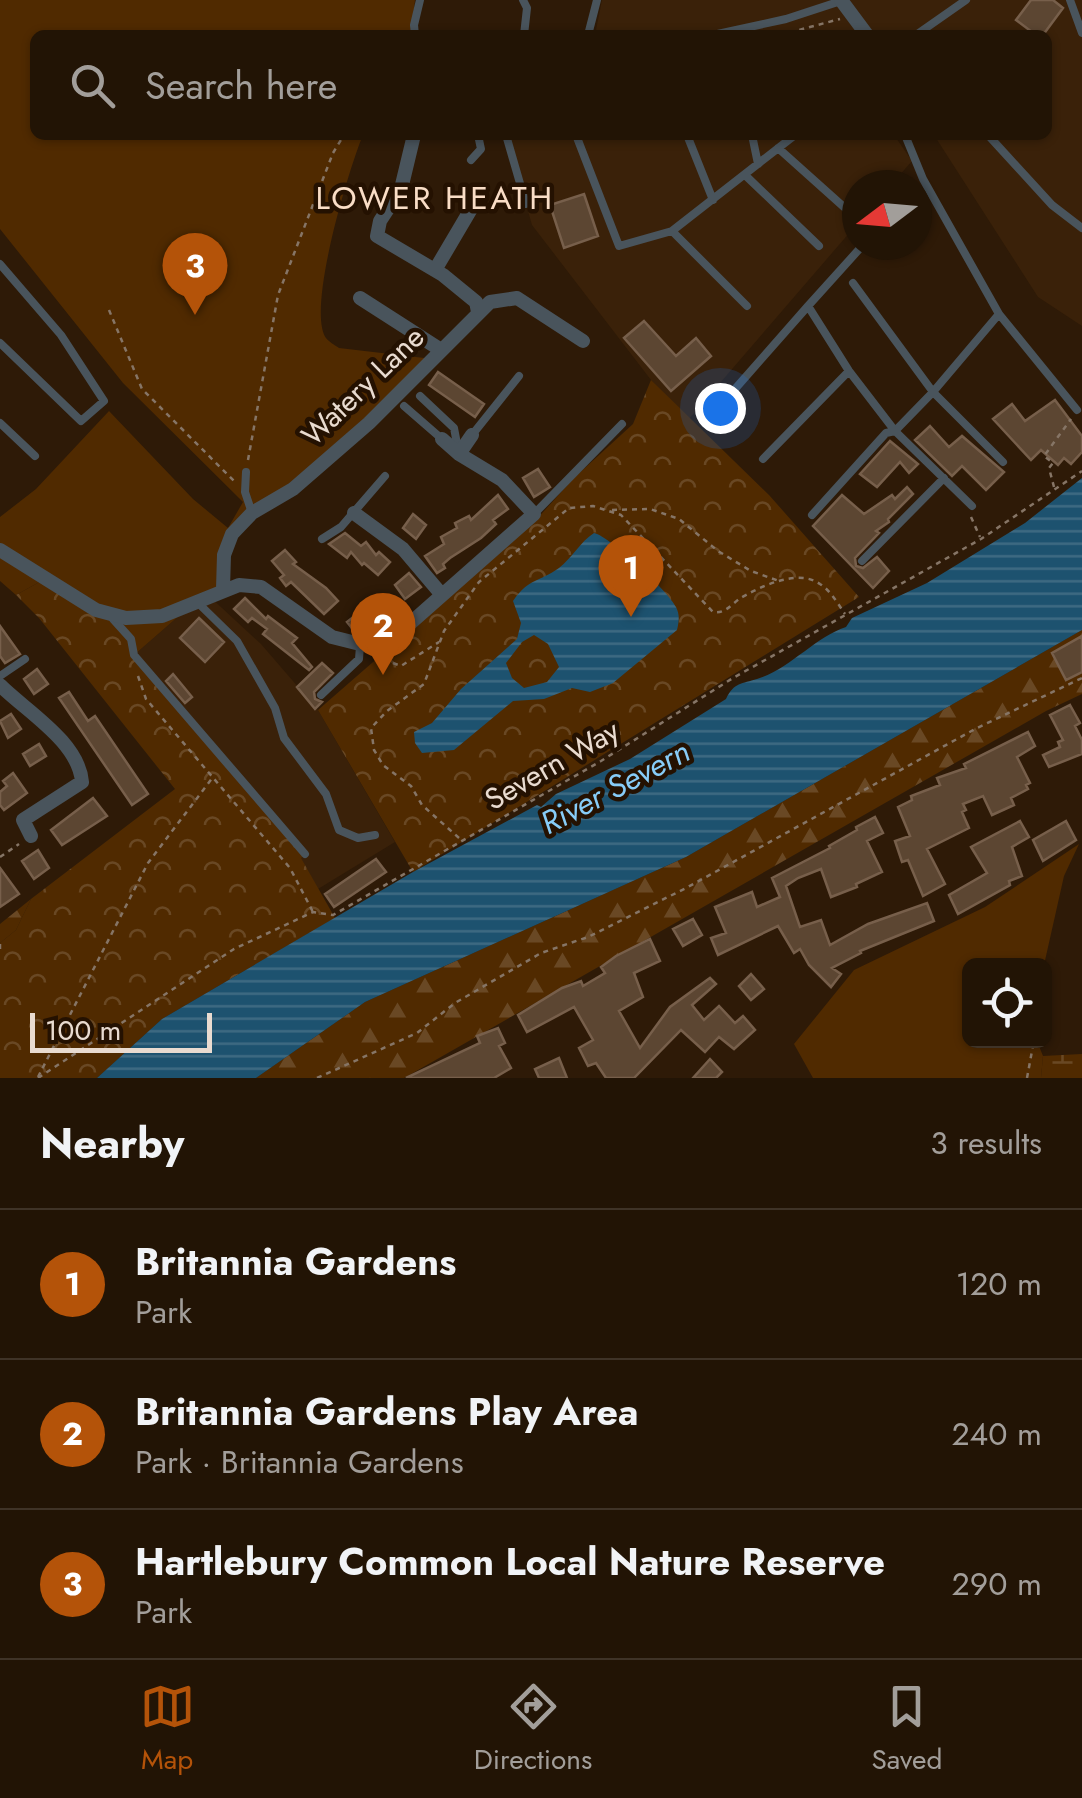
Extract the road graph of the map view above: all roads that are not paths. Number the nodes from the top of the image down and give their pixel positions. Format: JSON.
{"nodes":[{"id":1,"x":420,"y":0,"type":"edge"},
{"id":2,"x":523,"y":0,"type":"edge"},
{"id":3,"x":596,"y":0,"type":"edge"},
{"id":4,"x":966,"y":0,"type":"edge"},
{"id":5,"x":1072,"y":0,"type":"edge"},
{"id":6,"x":844,"y":5,"type":"edge"},
{"id":7,"x":414,"y":30,"type":"edge"},
{"id":8,"x":525,"y":30,"type":"edge"},
{"id":9,"x":589,"y":30,"type":"edge"},
{"id":10,"x":736,"y":30,"type":"edge"},
{"id":11,"x":864,"y":30,"type":"edge"},
{"id":12,"x":923,"y":30,"type":"edge"},
{"id":13,"x":1082,"y":33,"type":"edge"},
{"id":14,"x":413,"y":140,"type":"edge"},
{"id":15,"x":479,"y":140,"type":"edge"},
{"id":16,"x":507,"y":140,"type":"edge"},
{"id":17,"x":578,"y":140,"type":"edge"},
{"id":18,"x":689,"y":140,"type":"edge"},
{"id":19,"x":753,"y":140,"type":"edge"},
{"id":20,"x":788,"y":140,"type":"edge"},
{"id":21,"x":907,"y":140,"type":"edge"},
{"id":22,"x":993,"y":140,"type":"edge"},
{"id":23,"x":778,"y":148,"type":"junction"},
{"id":24,"x":471,"y":160,"type":"dead end"},
{"id":25,"x":758,"y":164,"type":"junction"},
{"id":26,"x":916,"y":170,"type":"edge"},
{"id":27,"x":745,"y":174,"type":"junction"},
{"id":28,"x":713,"y":200,"type":"junction"},
{"id":29,"x":932,"y":202,"type":"edge"},
{"id":30,"x":526,"y":204,"type":"dead end"},
{"id":31,"x":842,"y":205,"type":"edge"},
{"id":32,"x":471,"y":209,"type":"dead end"},
{"id":33,"x":1082,"y":228,"type":"edge"},
{"id":34,"x":672,"y":231,"type":"junction"},
{"id":35,"x":819,"y":246,"type":"dead end"},
{"id":36,"x":849,"y":260,"type":"edge"},
{"id":37,"x":0,"y":264,"type":"edge"},
{"id":38,"x":435,"y":270,"type":"junction"},
{"id":39,"x":852,"y":283,"type":"dead end"},
{"id":40,"x":360,"y":298,"type":"dead end"},
{"id":41,"x":747,"y":306,"type":"dead end"},
{"id":42,"x":808,"y":306,"type":"junction"},
{"id":43,"x":478,"y":312,"type":"junction"},
{"id":44,"x":999,"y":314,"type":"junction"},
{"id":45,"x":583,"y":342,"type":"dead end"},
{"id":46,"x":0,"y":343,"type":"edge"},
{"id":47,"x":441,"y":350,"type":"junction"},
{"id":48,"x":849,"y":371,"type":"junction"},
{"id":49,"x":519,"y":376,"type":"dead end"},
{"id":50,"x":932,"y":392,"type":"junction"},
{"id":51,"x":420,"y":396,"type":"dead end"},
{"id":52,"x":404,"y":406,"type":"dead end"},
{"id":53,"x":1078,"y":410,"type":"road end"},
{"id":54,"x":713,"y":414,"type":"dead end"},
{"id":55,"x":0,"y":424,"type":"edge"},
{"id":56,"x":622,"y":424,"type":"dead end"},
{"id":57,"x":895,"y":431,"type":"junction"},
{"id":58,"x":472,"y":436,"type":"joint"},
{"id":59,"x":442,"y":438,"type":"joint"},
{"id":60,"x":459,"y":454,"type":"junction"},
{"id":61,"x":36,"y":456,"type":"dead end"},
{"id":62,"x":763,"y":459,"type":"dead end"},
{"id":63,"x":1004,"y":462,"type":"dead end"},
{"id":64,"x":246,"y":472,"type":"road end"},
{"id":65,"x":385,"y":476,"type":"dead end"},
{"id":66,"x":944,"y":478,"type":"junction"},
{"id":67,"x":972,"y":506,"type":"road end"},
{"id":68,"x":252,"y":514,"type":"junction"},
{"id":69,"x":354,"y":514,"type":"junction"},
{"id":70,"x":534,"y":514,"type":"junction"},
{"id":71,"x":812,"y":515,"type":"dead end"},
{"id":72,"x":322,"y":539,"type":"dead end"},
{"id":73,"x":0,"y":550,"type":"edge"},
{"id":74,"x":862,"y":562,"type":"dead end"},
{"id":75,"x":223,"y":589,"type":"junction"},
{"id":76,"x":442,"y":595,"type":"junction"},
{"id":77,"x":196,"y":601,"type":"junction"},
{"id":78,"x":96,"y":610,"type":"junction"},
{"id":79,"x":360,"y":646,"type":"junction"},
{"id":80,"x":25,"y":659,"type":"dead end"},
{"id":81,"x":1,"y":686,"type":"edge"},
{"id":82,"x":321,"y":695,"type":"dead end"},
{"id":83,"x":375,"y":835,"type":"dead end"},
{"id":84,"x":31,"y":836,"type":"road end"},
{"id":85,"x":305,"y":854,"type":"dead end"}],
"edges":[{"from":1,"to":7,"type":"lane"},
{"from":2,"to":8,"type":"lane"},
{"from":3,"to":9,"type":"lane"},
{"from":4,"to":12,"type":"lane"},
{"from":5,"to":13,"type":"lane"},
{"from":6,"to":10,"type":"lane"},
{"from":6,"to":11,"type":"street"},
{"from":14,"to":38,"type":"street"},
{"from":15,"to":24,"type":"lane"},
{"from":16,"to":30,"type":"lane"},
{"from":17,"to":34,"type":"lane"},
{"from":18,"to":28,"type":"lane"},
{"from":19,"to":25,"type":"lane"},
{"from":20,"to":23,"type":"lane"},
{"from":21,"to":26,"type":"lane"},
{"from":22,"to":33,"type":"lane"},
{"from":23,"to":25,"type":"lane"},
{"from":23,"to":31,"type":"lane"},
{"from":25,"to":27,"type":"lane"},
{"from":27,"to":28,"type":"lane"},
{"from":27,"to":35,"type":"lane"},
{"from":28,"to":34,"type":"lane"},
{"from":29,"to":44,"type":"lane"},
{"from":32,"to":38,"type":"street"},
{"from":34,"to":41,"type":"lane"},
{"from":36,"to":42,"type":"lane"},
{"from":37,"to":46,"type":"lane"},
{"from":38,"to":43,"type":"street"},
{"from":39,"to":50,"type":"lane"},
{"from":40,"to":47,"type":"street"},
{"from":42,"to":48,"type":"lane"},
{"from":42,"to":54,"type":"lane"},
{"from":43,"to":45,"type":"street"},
{"from":43,"to":47,"type":"street","name":"Watery Lane"},
{"from":44,"to":50,"type":"lane"},
{"from":44,"to":53,"type":"lane"},
{"from":47,"to":68,"type":"street","name":"Watery Lane"},
{"from":48,"to":57,"type":"lane"},
{"from":48,"to":62,"type":"lane"},
{"from":49,"to":58,"type":"lane"},
{"from":50,"to":57,"type":"lane"},
{"from":50,"to":63,"type":"lane"},
{"from":51,"to":60,"type":"lane"},
{"from":52,"to":59,"type":"lane"},
{"from":55,"to":61,"type":"lane"},
{"from":56,"to":70,"type":"lane"},
{"from":57,"to":66,"type":"lane"},
{"from":57,"to":71,"type":"lane"},
{"from":58,"to":60,"type":"street"},
{"from":59,"to":60,"type":"street"},
{"from":60,"to":70,"type":"street"},
{"from":64,"to":68,"type":"lane"},
{"from":65,"to":69,"type":"lane"},
{"from":66,"to":67,"type":"lane"},
{"from":66,"to":74,"type":"lane"},
{"from":68,"to":75,"type":"street","name":"Watery Lane"},
{"from":69,"to":72,"type":"lane"},
{"from":69,"to":76,"type":"street"},
{"from":70,"to":76,"type":"street"},
{"from":73,"to":78,"type":"street"},
{"from":75,"to":77,"type":"street"},
{"from":75,"to":79,"type":"street"},
{"from":76,"to":79,"type":"street"},
{"from":77,"to":78,"type":"street"},
{"from":77,"to":83,"type":"lane"},
{"from":78,"to":85,"type":"lane"},
{"from":79,"to":82,"type":"lane"},
{"from":80,"to":81,"type":"lane"},
{"from":81,"to":84,"type":"street"}]}
